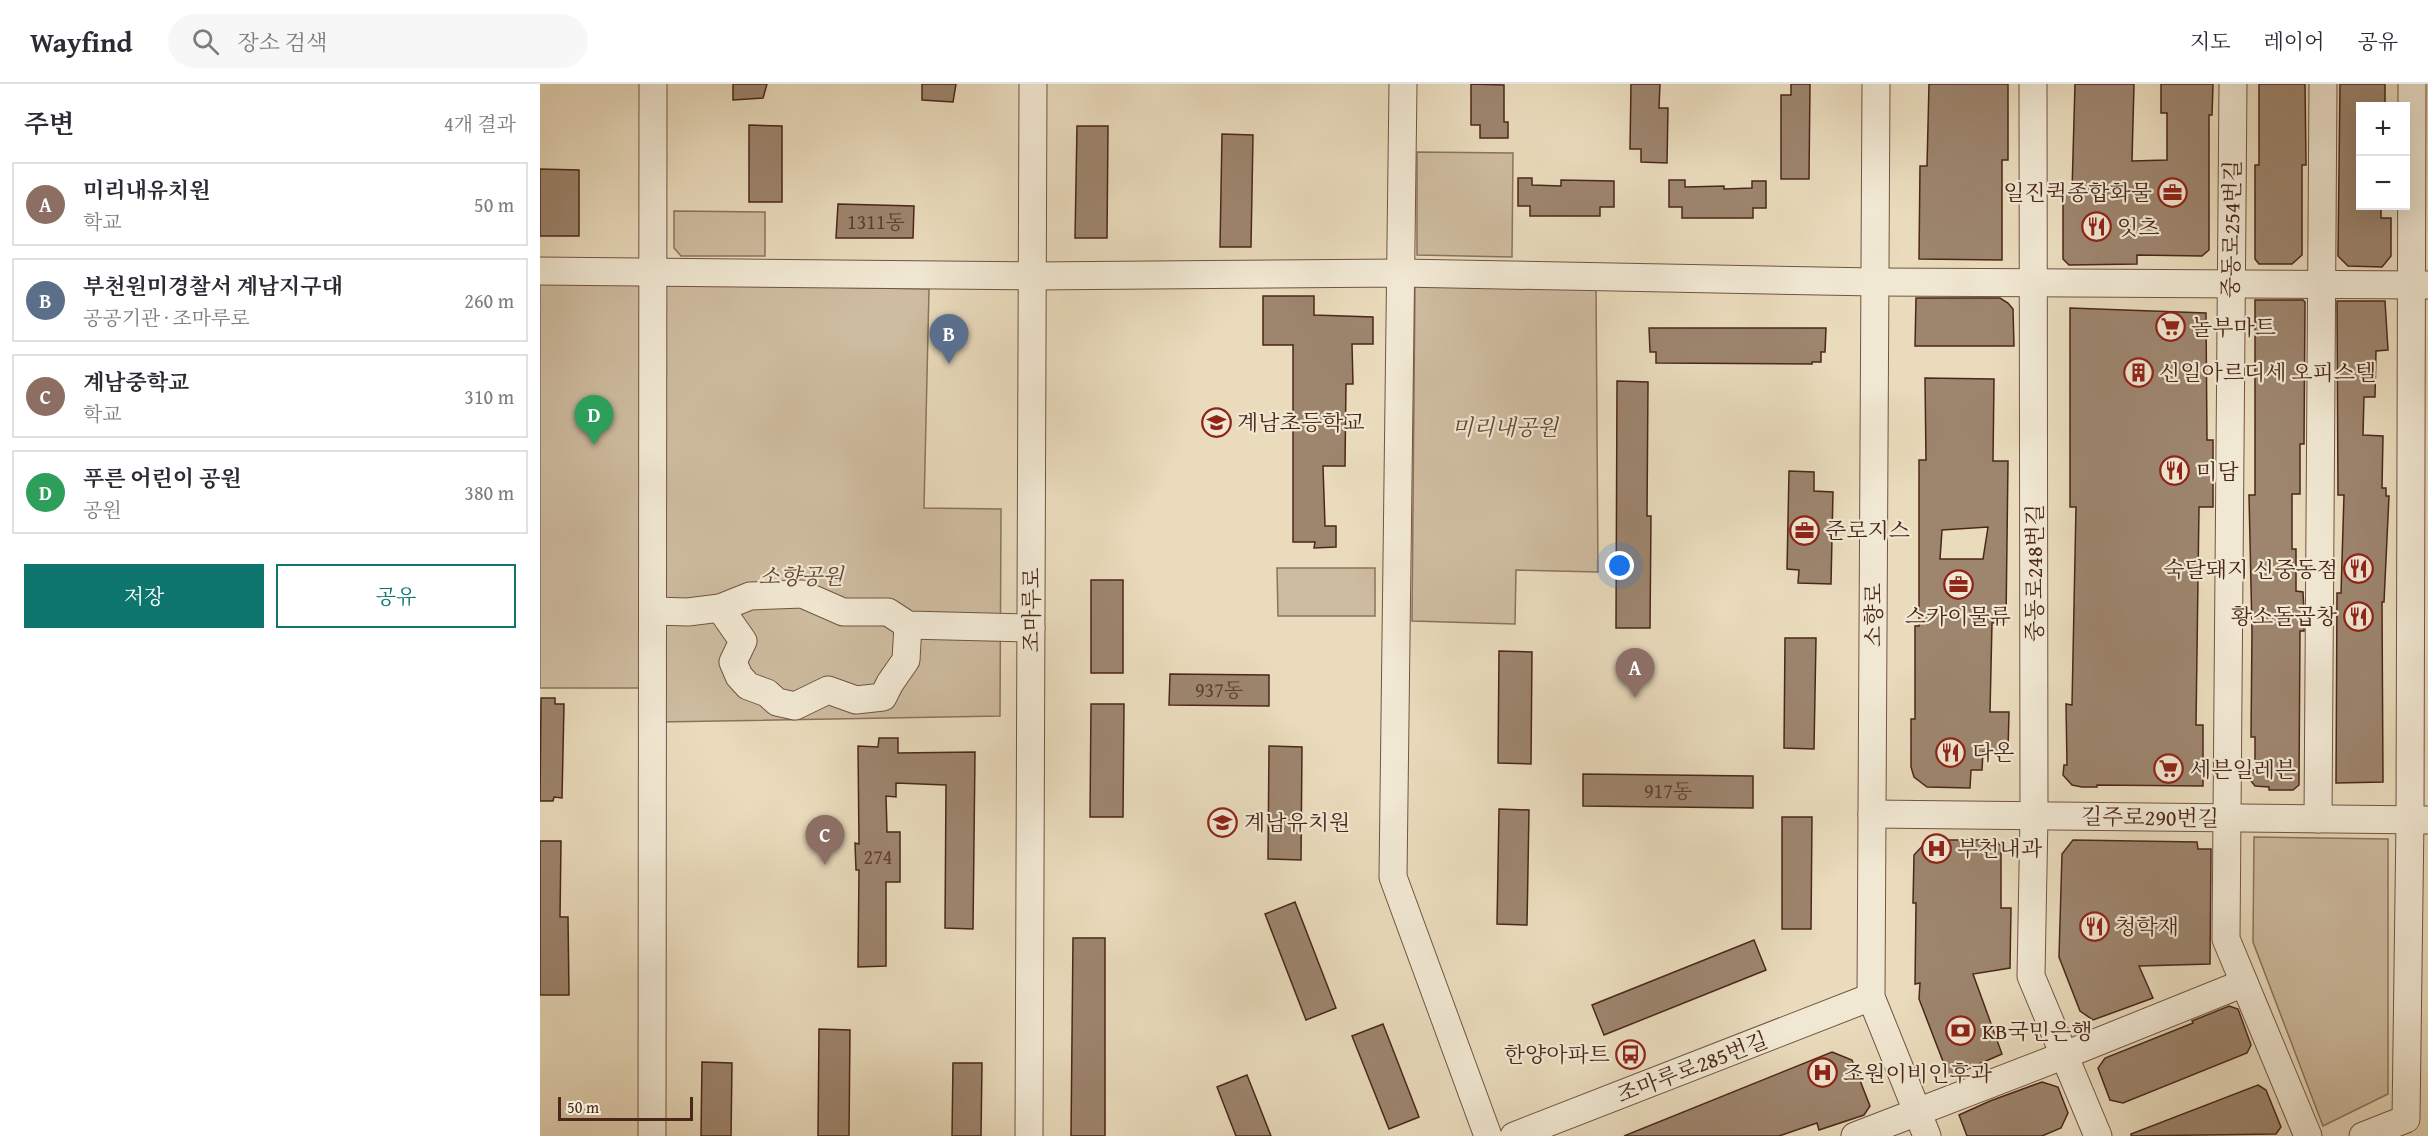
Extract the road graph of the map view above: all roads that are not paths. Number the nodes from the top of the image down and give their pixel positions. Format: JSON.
{"nodes":[{"id":1,"x":653,"y":84,"type":"edge"},
{"id":2,"x":1033,"y":84,"type":"edge"},
{"id":3,"x":1403,"y":84,"type":"edge"},
{"id":4,"x":1876,"y":84,"type":"edge"},
{"id":5,"x":2033,"y":84,"type":"edge"},
{"id":6,"x":2233,"y":84,"type":"edge"},
{"id":7,"x":2323,"y":84,"type":"edge"},
{"id":8,"x":2417,"y":85,"type":"edge"},
{"id":9,"x":540,"y":271,"type":"edge"},
{"id":10,"x":653,"y":272,"type":"junction"},
{"id":11,"x":1401,"y":273,"type":"junction"},
{"id":12,"x":1033,"y":276,"type":"junction"},
{"id":13,"x":1875,"y":282,"type":"junction"},
{"id":14,"x":2033,"y":283,"type":"junction"},
{"id":15,"x":2231,"y":284,"type":"junction"},
{"id":16,"x":2323,"y":285,"type":"junction"},
{"id":17,"x":2420,"y":285,"type":"edge"},
{"id":18,"x":720,"y":608,"type":"junction"},
{"id":19,"x":652,"y":611,"type":"junction"},
{"id":20,"x":908,"y":625,"type":"junction"},
{"id":21,"x":1031,"y":628,"type":"junction"},
{"id":22,"x":1872,"y":814,"type":"junction"},
{"id":23,"x":2034,"y":816,"type":"junction"},
{"id":24,"x":2225,"y":818,"type":"junction"},
{"id":25,"x":2318,"y":819,"type":"junction"},
{"id":26,"x":2419,"y":820,"type":"edge"},
{"id":27,"x":2244,"y":982,"type":"junction"},
{"id":28,"x":1871,"y":997,"type":"junction"},
{"id":29,"x":2065,"y":1055,"type":"junction"},
{"id":30,"x":1922,"y":1124,"type":"edge"},
{"id":31,"x":2095,"y":1135,"type":"edge"},
{"id":32,"x":652,"y":1136,"type":"edge"},
{"id":33,"x":1029,"y":1136,"type":"edge"},
{"id":34,"x":1488,"y":1136,"type":"edge"},
{"id":35,"x":1514,"y":1136,"type":"edge"},
{"id":36,"x":1855,"y":1136,"type":"edge"},
{"id":37,"x":2308,"y":1136,"type":"edge"},
{"id":38,"x":2362,"y":1136,"type":"edge"}],
"edges":[{"from":1,"to":10,"type":"street"},
{"from":2,"to":12,"type":"street","name":"조마루로"},
{"from":3,"to":11,"type":"street"},
{"from":4,"to":13,"type":"street","name":"소향로"},
{"from":5,"to":14,"type":"street","name":"중동로248번길"},
{"from":6,"to":15,"type":"street","name":"중동로254번길"},
{"from":7,"to":16,"type":"street"},
{"from":8,"to":17,"type":"street"},
{"from":9,"to":10,"type":"street"},
{"from":10,"to":12,"type":"street"},
{"from":10,"to":19,"type":"street"},
{"from":11,"to":12,"type":"street"},
{"from":11,"to":13,"type":"street"},
{"from":11,"to":34,"type":"street"},
{"from":12,"to":21,"type":"street","name":"조마루로"},
{"from":13,"to":14,"type":"street"},
{"from":13,"to":22,"type":"street","name":"소향로"},
{"from":14,"to":15,"type":"street"},
{"from":14,"to":23,"type":"street","name":"중동로248번길"},
{"from":15,"to":16,"type":"street"},
{"from":15,"to":24,"type":"street","name":"중동로254번길"},
{"from":16,"to":17,"type":"street"},
{"from":16,"to":25,"type":"street"},
{"from":17,"to":26,"type":"street"},
{"from":18,"to":19,"type":"street"},
{"from":18,"to":20,"type":"street"},
{"from":18,"to":20,"type":"street"},
{"from":19,"to":32,"type":"street"},
{"from":20,"to":21,"type":"street"},
{"from":21,"to":33,"type":"street","name":"조마루로"},
{"from":22,"to":23,"type":"street","name":"길주로290번길"},
{"from":22,"to":28,"type":"street","name":"소향로"},
{"from":23,"to":24,"type":"street","name":"길주로290번길"},
{"from":23,"to":29,"type":"street","name":"중동로248번길"},
{"from":24,"to":25,"type":"street","name":"길주로290번길"},
{"from":24,"to":27,"type":"street","name":"중동로254번길"},
{"from":25,"to":26,"type":"street","name":"길주로290번길"},
{"from":26,"to":38,"type":"street"},
{"from":27,"to":29,"type":"street"},
{"from":27,"to":37,"type":"street","name":"중동로254번길"},
{"from":28,"to":30,"type":"street","name":"소향로"},
{"from":28,"to":35,"type":"street","name":"조마루로285번길"},
{"from":29,"to":30,"type":"street"},
{"from":29,"to":31,"type":"street","name":"중동로248번길"},
{"from":30,"to":36,"type":"street"}]}
